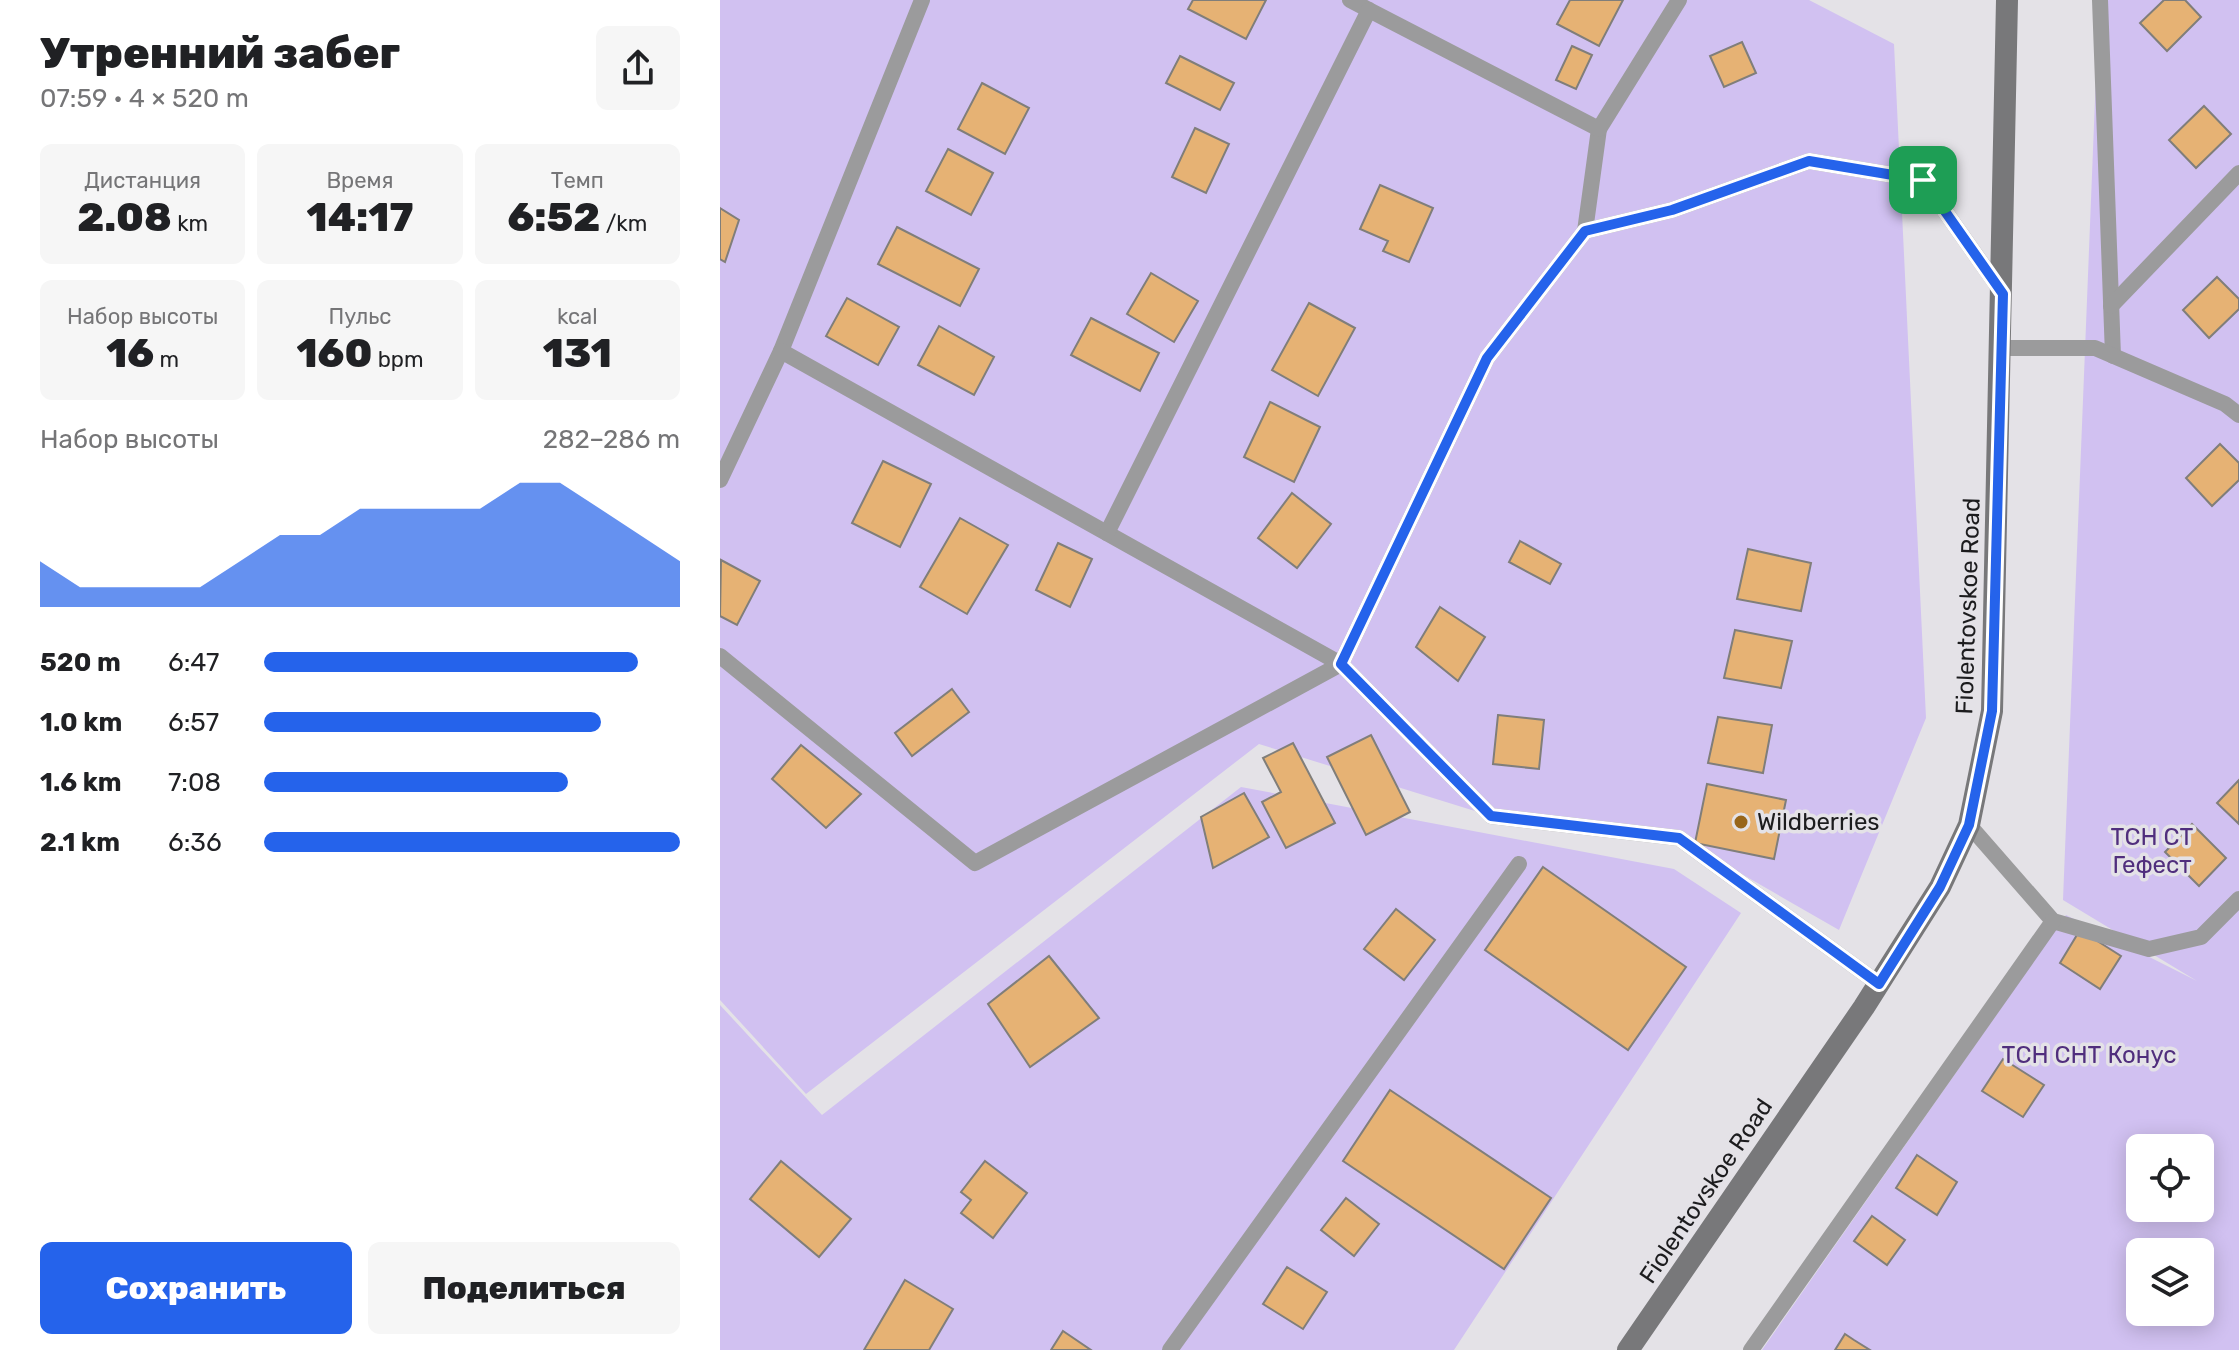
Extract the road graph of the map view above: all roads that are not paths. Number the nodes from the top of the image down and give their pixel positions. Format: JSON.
{"nodes":[{"id":1,"x":922,"y":0,"type":"edge"},
{"id":2,"x":1350,"y":0,"type":"edge"},
{"id":3,"x":1679,"y":0,"type":"edge"},
{"id":4,"x":2007,"y":0,"type":"edge"},
{"id":5,"x":2100,"y":0,"type":"edge"},
{"id":6,"x":1369,"y":10,"type":"junction"},
{"id":7,"x":1599,"y":129,"type":"junction"},
{"id":8,"x":2239,"y":173,"type":"edge"},
{"id":9,"x":1585,"y":231,"type":"junction"},
{"id":10,"x":2003,"y":294,"type":"junction"},
{"id":11,"x":2111,"y":306,"type":"junction"},
{"id":12,"x":2002,"y":348,"type":"junction"},
{"id":13,"x":781,"y":351,"type":"junction"},
{"id":14,"x":2113,"y":356,"type":"junction"},
{"id":15,"x":2239,"y":415,"type":"edge"},
{"id":16,"x":720,"y":480,"type":"edge"},
{"id":17,"x":1107,"y":533,"type":"junction"},
{"id":18,"x":720,"y":656,"type":"edge"},
{"id":19,"x":1341,"y":664,"type":"junction"},
{"id":20,"x":1969,"y":825,"type":"junction"},
{"id":21,"x":1519,"y":864,"type":"dead end"},
{"id":22,"x":2239,"y":899,"type":"edge"},
{"id":23,"x":2053,"y":921,"type":"junction"},
{"id":24,"x":1879,"y":984,"type":"junction"},
{"id":25,"x":1170,"y":1350,"type":"edge"},
{"id":26,"x":1628,"y":1350,"type":"edge"},
{"id":27,"x":1751,"y":1350,"type":"edge"}],
"edges":[{"from":1,"to":13,"type":"lane"},
{"from":2,"to":6,"type":"lane"},
{"from":3,"to":7,"type":"lane"},
{"from":4,"to":10,"type":"main road","name":"Fiolentovskoe Road"},
{"from":5,"to":11,"type":"lane"},
{"from":6,"to":7,"type":"lane"},
{"from":6,"to":17,"type":"lane"},
{"from":7,"to":9,"type":"lane"},
{"from":8,"to":11,"type":"lane"},
{"from":9,"to":10,"type":"lane"},
{"from":9,"to":19,"type":"lane"},
{"from":10,"to":12,"type":"main road","name":"Fiolentovskoe Road"},
{"from":11,"to":14,"type":"lane"},
{"from":12,"to":14,"type":"lane"},
{"from":12,"to":20,"type":"main road","name":"Fiolentovskoe Road"},
{"from":13,"to":16,"type":"lane"},
{"from":13,"to":17,"type":"lane"},
{"from":14,"to":15,"type":"lane"},
{"from":17,"to":19,"type":"lane"},
{"from":18,"to":19,"type":"lane"},
{"from":19,"to":24,"type":"lane"},
{"from":20,"to":23,"type":"lane"},
{"from":20,"to":24,"type":"main road","name":"Fiolentovskoe Road"},
{"from":21,"to":25,"type":"lane"},
{"from":22,"to":23,"type":"lane"},
{"from":23,"to":27,"type":"lane"},
{"from":24,"to":26,"type":"main road","name":"Fiolentovskoe Road"}]}
